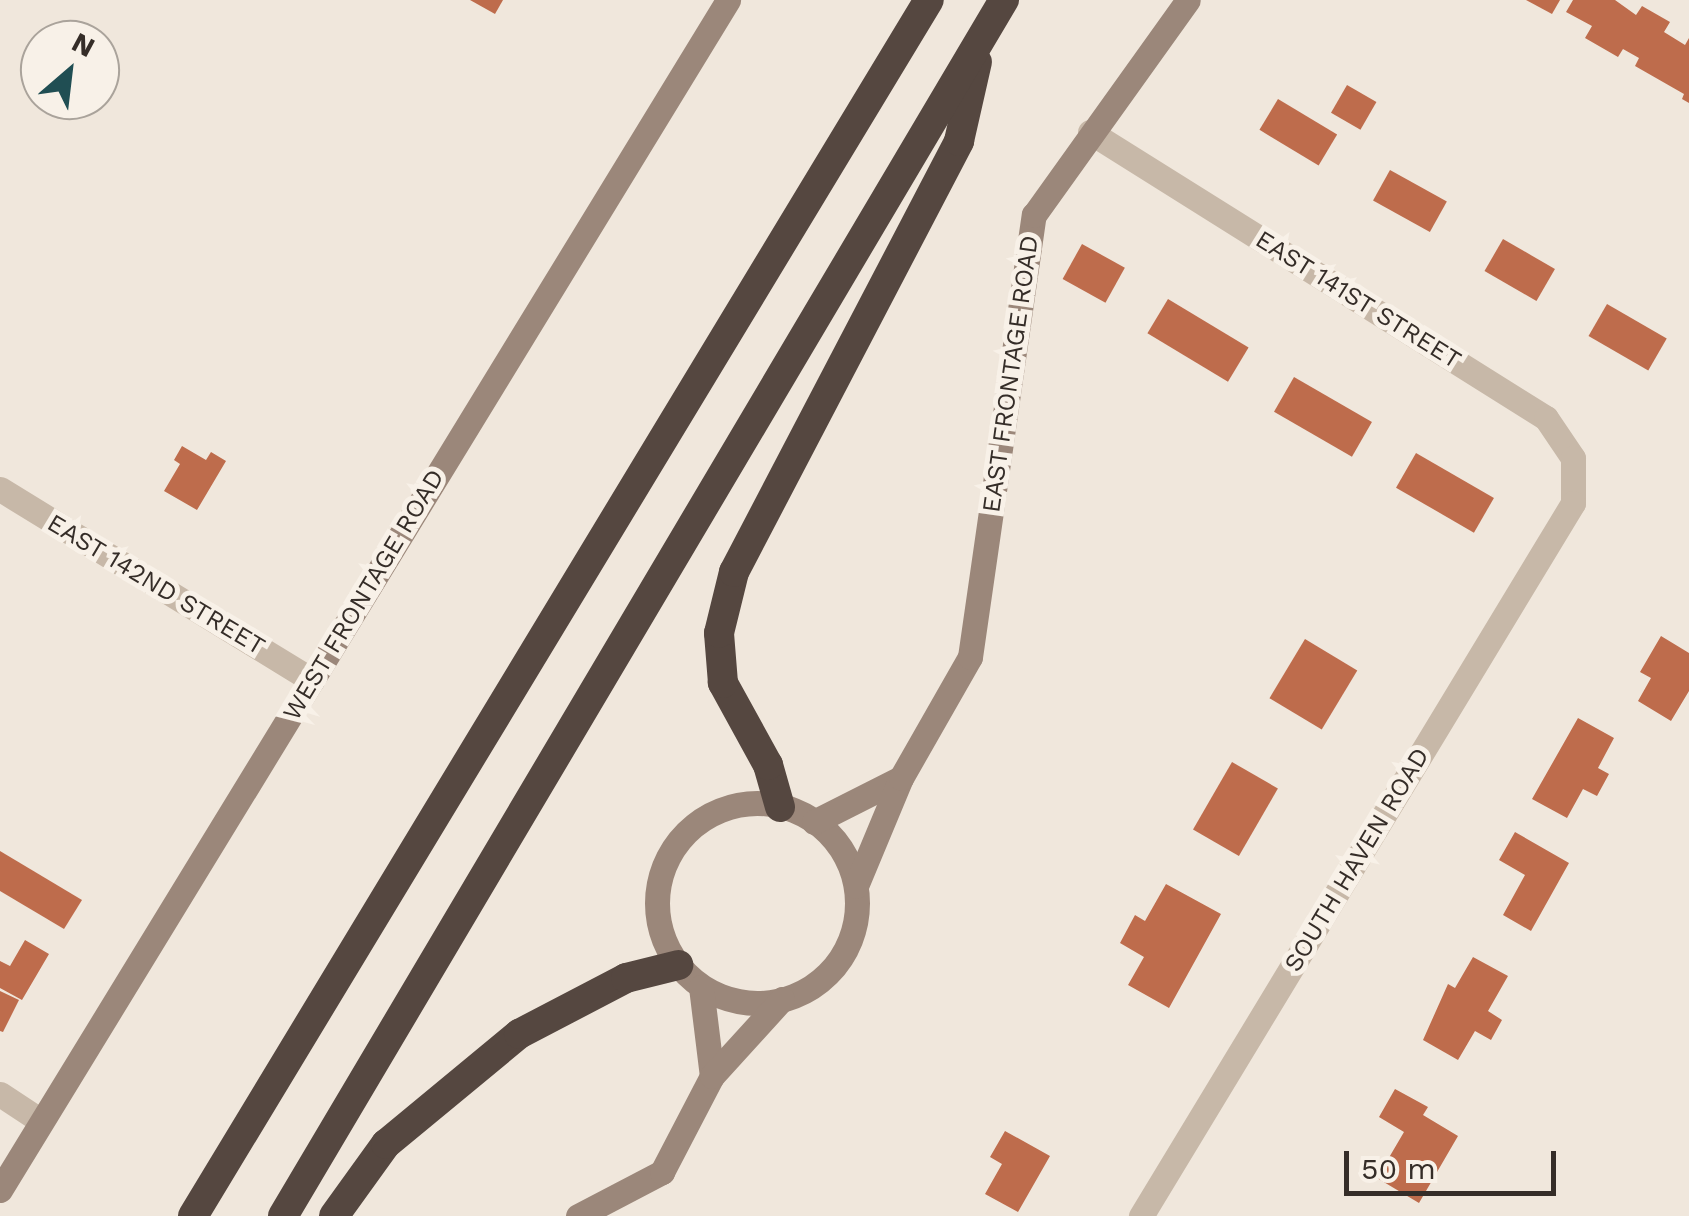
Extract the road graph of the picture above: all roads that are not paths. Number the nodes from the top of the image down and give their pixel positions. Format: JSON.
{"nodes":[{"id":1,"x":728,"y":0,"type":"edge"},
{"id":2,"x":928,"y":0,"type":"edge"},
{"id":3,"x":1004,"y":0,"type":"edge"},
{"id":4,"x":1188,"y":0,"type":"edge"},
{"id":5,"x":984,"y":33,"type":"junction"},
{"id":6,"x":1090,"y":132,"type":"junction"},
{"id":7,"x":0,"y":490,"type":"edge"},
{"id":8,"x":1573,"y":503,"type":"joint"},
{"id":9,"x":312,"y":680,"type":"junction"},
{"id":10,"x":901,"y":778,"type":"junction"},
{"id":11,"x":780,"y":807,"type":"junction"},
{"id":12,"x":814,"y":822,"type":"junction"},
{"id":13,"x":856,"y":886,"type":"junction"},
{"id":14,"x":678,"y":964,"type":"junction"},
{"id":15,"x":702,"y":987,"type":"junction"},
{"id":16,"x":782,"y":999,"type":"junction"},
{"id":17,"x":712,"y":1076,"type":"junction"},
{"id":18,"x":0,"y":1094,"type":"edge"},
{"id":19,"x":41,"y":1121,"type":"junction"},
{"id":20,"x":0,"y":1190,"type":"edge"},
{"id":21,"x":193,"y":1216,"type":"edge"},
{"id":22,"x":283,"y":1216,"type":"edge"},
{"id":23,"x":334,"y":1216,"type":"edge"},
{"id":24,"x":578,"y":1216,"type":"edge"},
{"id":25,"x":1141,"y":1216,"type":"edge"}],
"edges":[{"from":1,"to":9,"type":"street","name":"WEST FRONTAGE ROAD"},
{"from":2,"to":21,"type":"highway"},
{"from":3,"to":5,"type":"highway"},
{"from":4,"to":6,"type":"street","name":"EAST FRONTAGE ROAD"},
{"from":5,"to":11,"type":"highway"},
{"from":5,"to":22,"type":"highway"},
{"from":6,"to":8,"type":"street","name":"EAST 141ST STREET"},
{"from":6,"to":10,"type":"street","name":"EAST FRONTAGE ROAD"},
{"from":7,"to":9,"type":"street","name":"EAST 142ND STREET"},
{"from":8,"to":25,"type":"street","name":"SOUTH HAVEN ROAD"},
{"from":9,"to":19,"type":"street","name":"WEST FRONTAGE ROAD"},
{"from":10,"to":12,"type":"street"},
{"from":10,"to":13,"type":"street","name":"EAST FRONTAGE ROAD"},
{"from":11,"to":12,"type":"street"},
{"from":11,"to":14,"type":"street"},
{"from":12,"to":13,"type":"street"},
{"from":13,"to":16,"type":"street"},
{"from":14,"to":15,"type":"street"},
{"from":14,"to":23,"type":"highway"},
{"from":15,"to":16,"type":"street"},
{"from":15,"to":17,"type":"street"},
{"from":16,"to":17,"type":"street"},
{"from":17,"to":24,"type":"street"},
{"from":18,"to":19,"type":"street"},
{"from":19,"to":20,"type":"street","name":"WEST FRONTAGE ROAD"}]}
